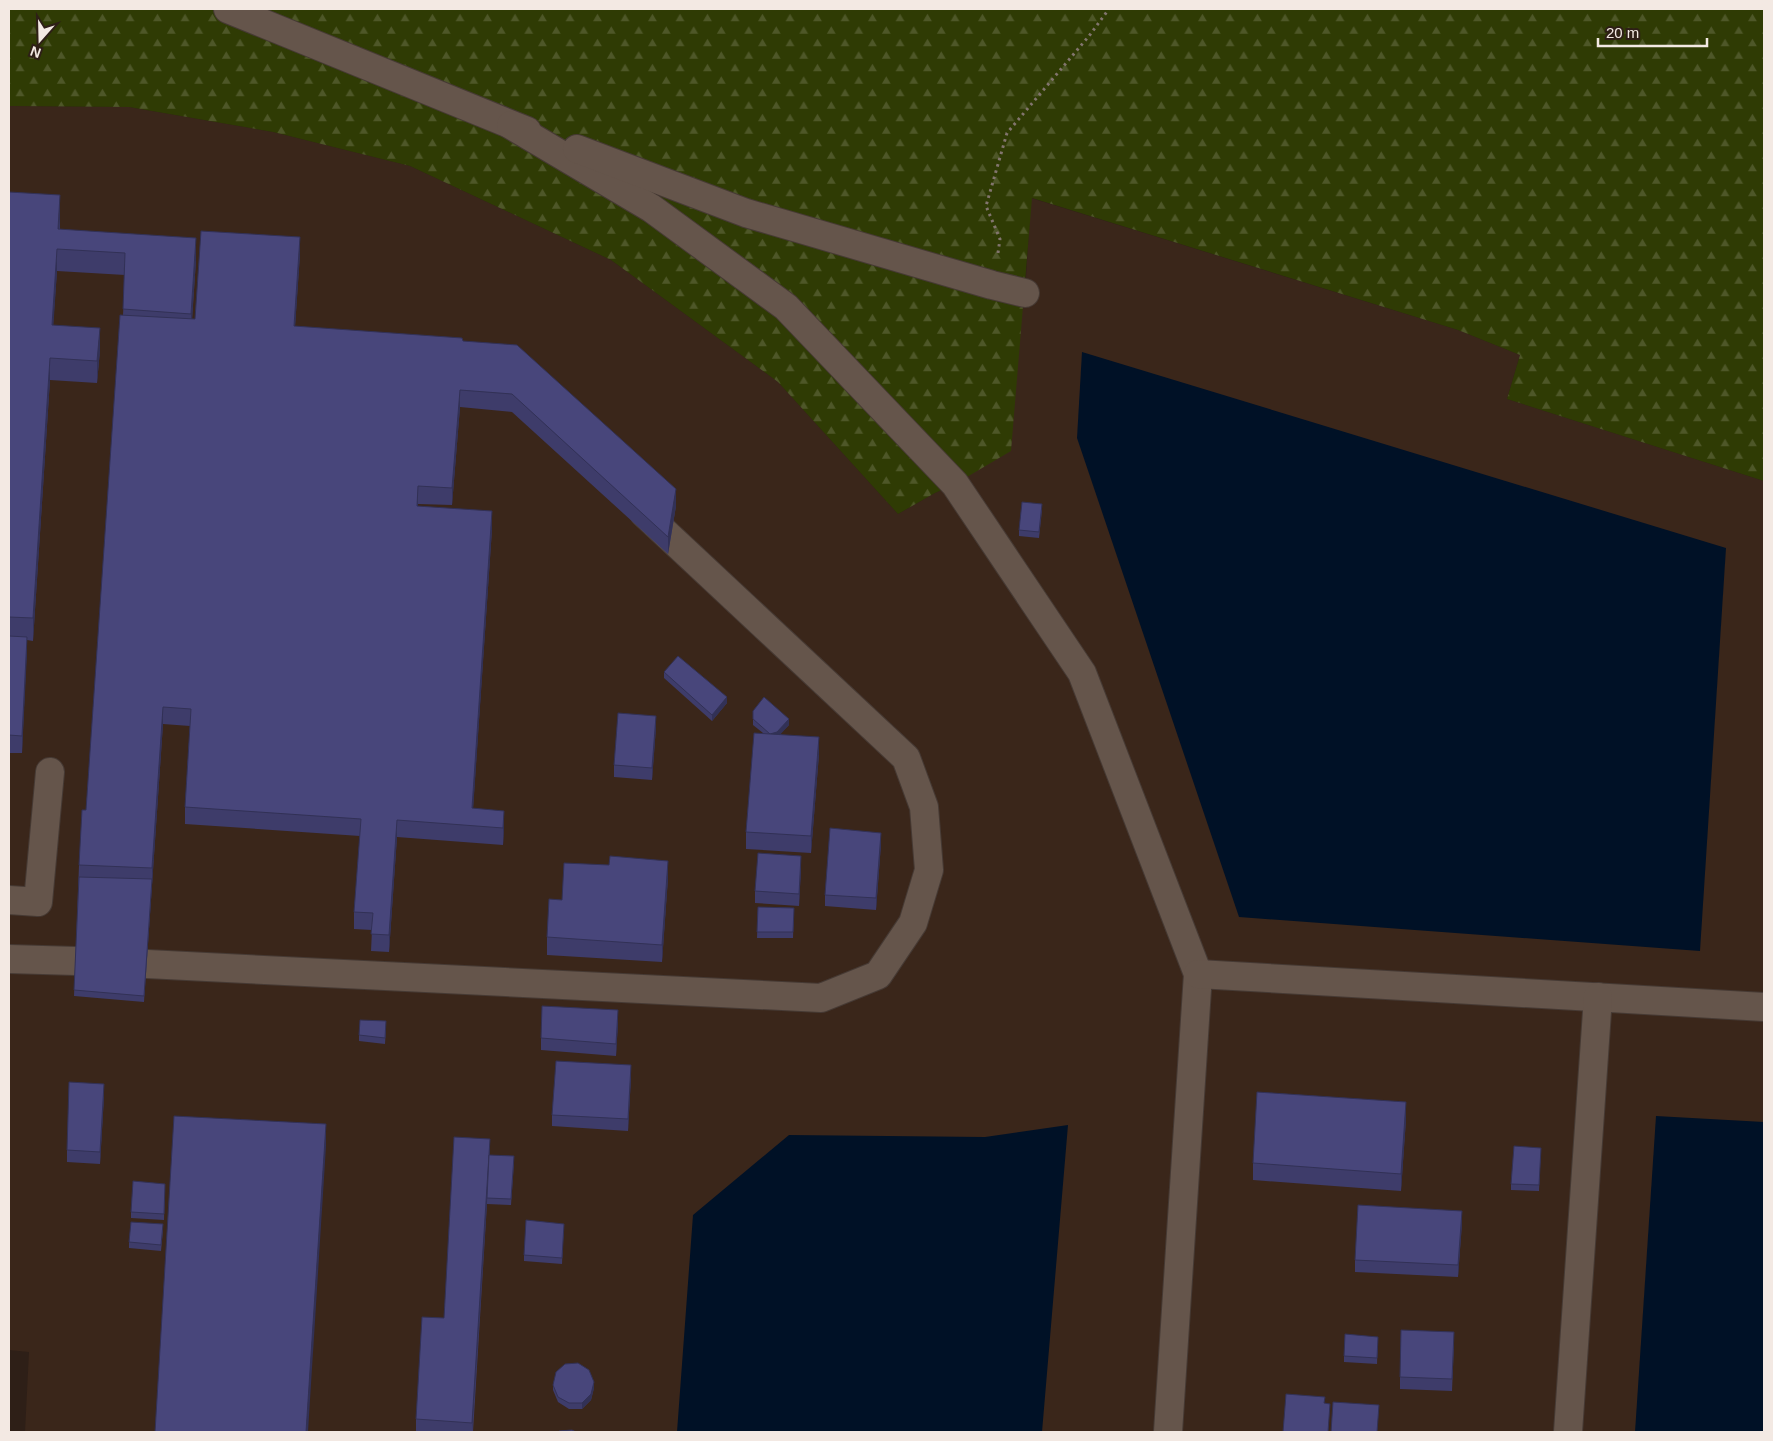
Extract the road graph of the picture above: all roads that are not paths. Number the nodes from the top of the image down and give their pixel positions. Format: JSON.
{"nodes":[{"id":1,"x":228,"y":9,"type":"edge"},
{"id":2,"x":510,"y":124,"type":"junction"},
{"id":3,"x":1025,"y":293,"type":"dead end"},
{"id":4,"x":628,"y":498,"type":"edge"},
{"id":5,"x":50,"y":772,"type":"dead end"},
{"id":6,"x":9,"y":900,"type":"edge"},
{"id":7,"x":9,"y":959,"type":"edge"},
{"id":8,"x":76,"y":962,"type":"edge"},
{"id":9,"x":147,"y":964,"type":"edge"},
{"id":10,"x":1198,"y":974,"type":"junction"},
{"id":11,"x":1598,"y":997,"type":"junction"},
{"id":12,"x":1764,"y":1007,"type":"edge"},
{"id":13,"x":1168,"y":1432,"type":"edge"},
{"id":14,"x":1568,"y":1432,"type":"edge"}],
"edges":[{"from":1,"to":2,"type":"lane"},
{"from":2,"to":3,"type":"lane"},
{"from":2,"to":10,"type":"lane"},
{"from":4,"to":9,"type":"lane"},
{"from":5,"to":6,"type":"lane"},
{"from":7,"to":8,"type":"lane"},
{"from":10,"to":11,"type":"lane"},
{"from":10,"to":13,"type":"lane"},
{"from":11,"to":12,"type":"lane"},
{"from":11,"to":14,"type":"lane"}]}
